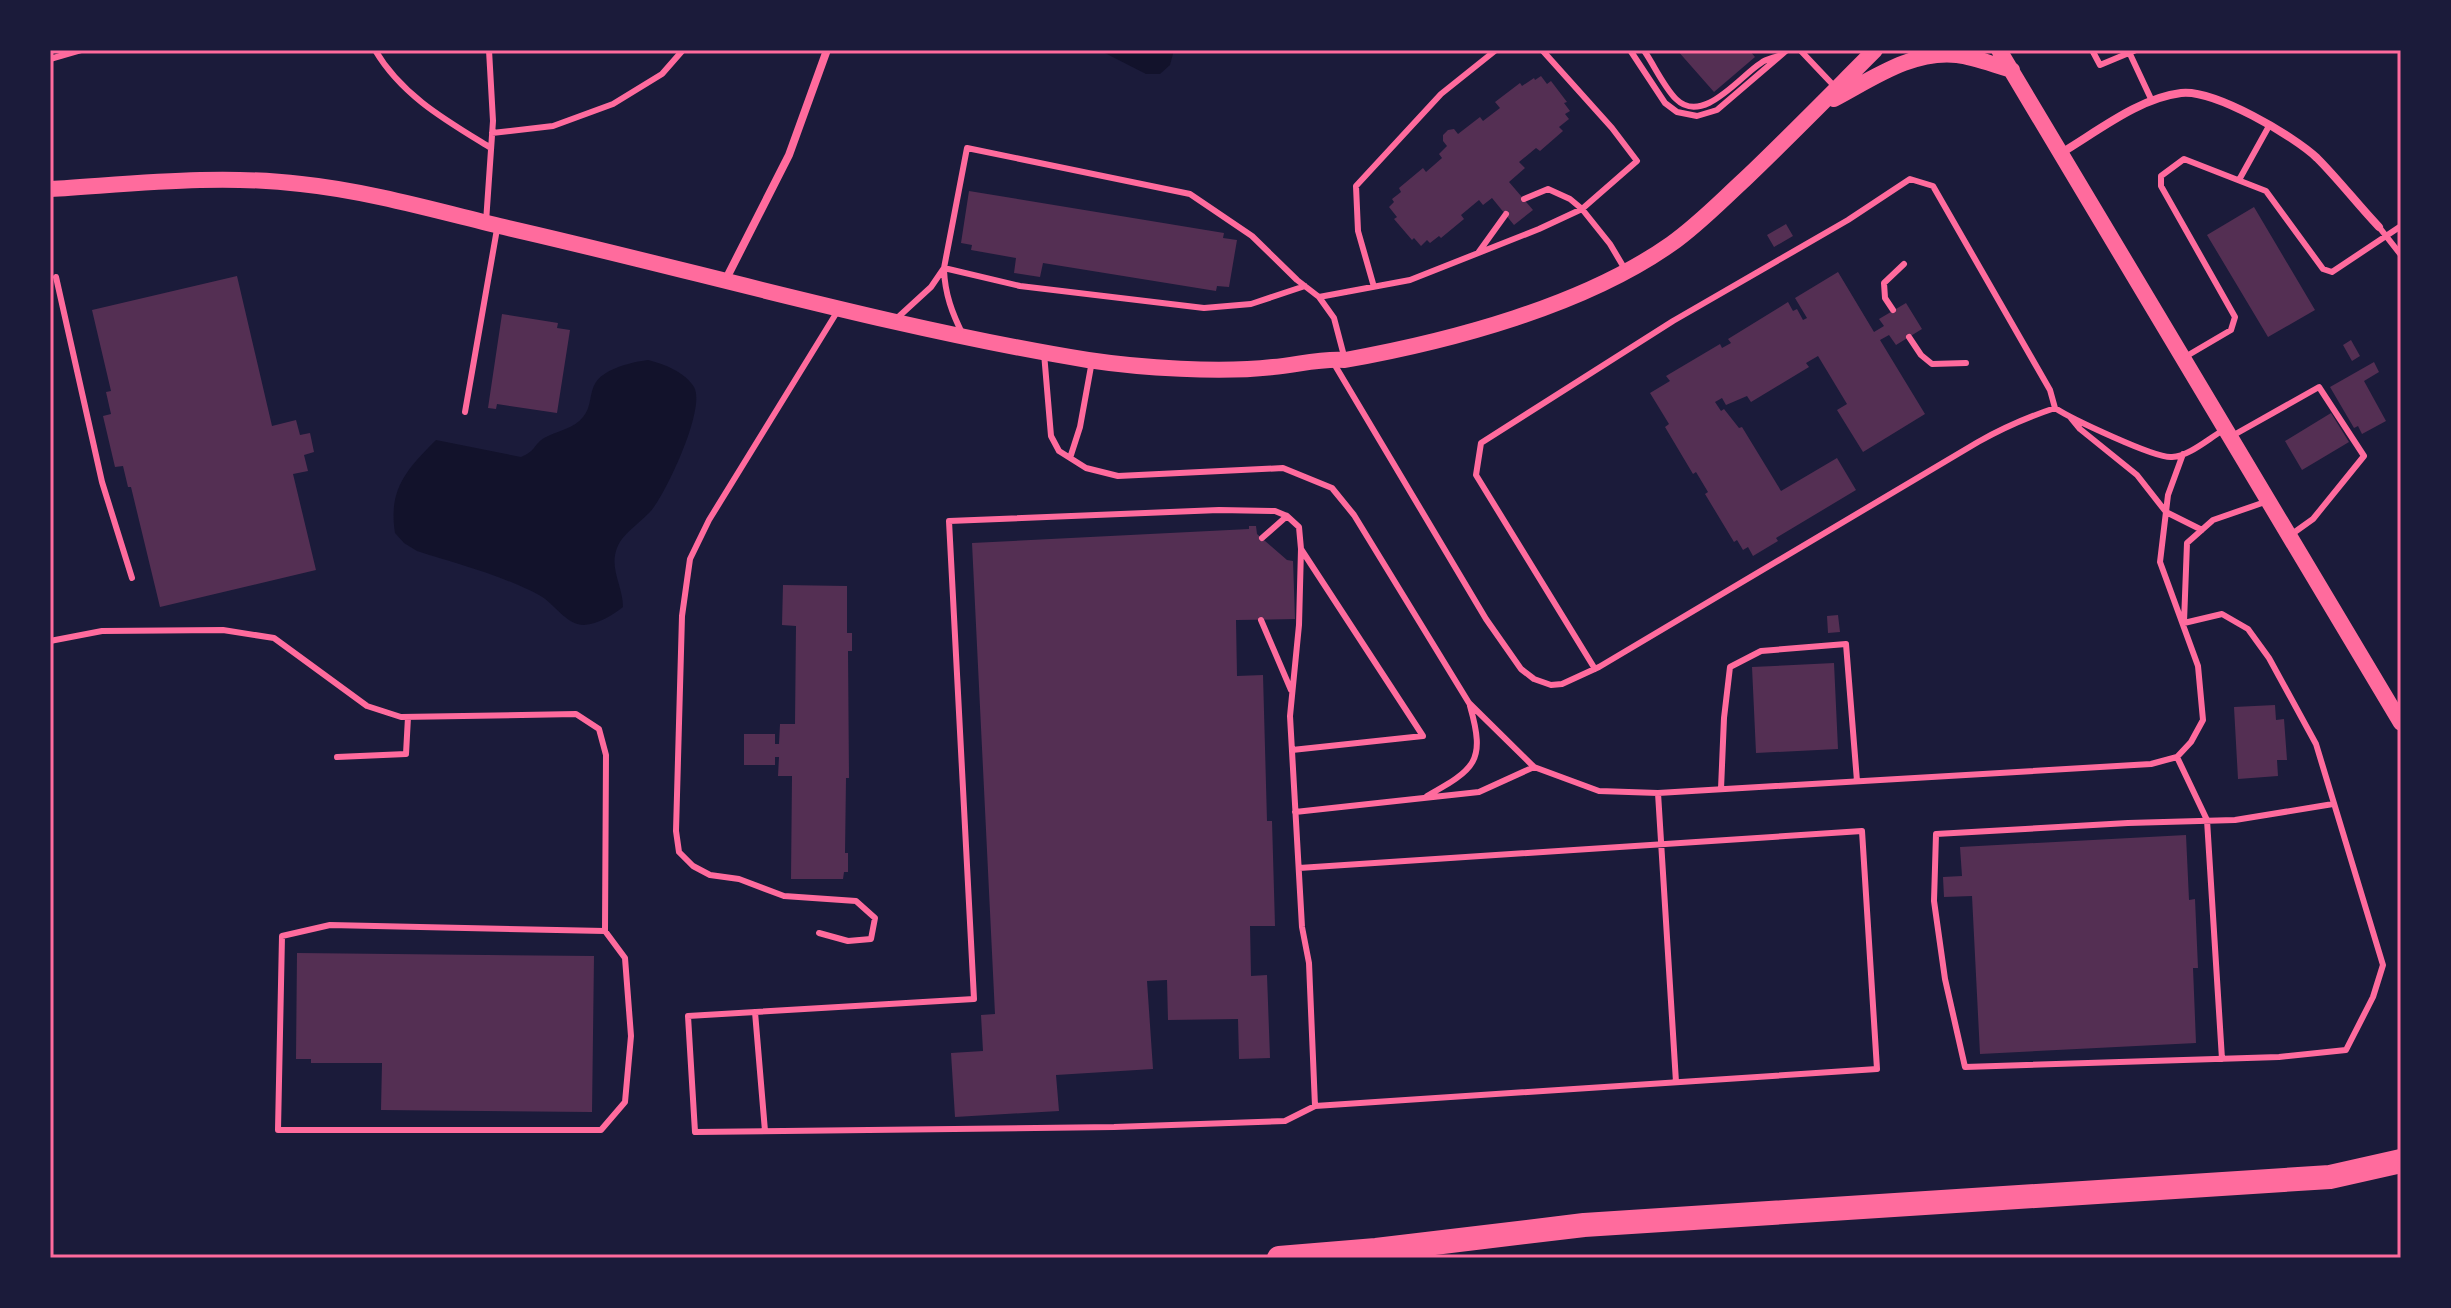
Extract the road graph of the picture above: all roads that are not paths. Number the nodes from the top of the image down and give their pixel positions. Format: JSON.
{"nodes":[{"id":1,"x":81,"y":50,"type":"edge"},
{"id":2,"x":375,"y":50,"type":"edge"},
{"id":3,"x":489,"y":50,"type":"edge"},
{"id":4,"x":683,"y":50,"type":"edge"},
{"id":5,"x":827,"y":50,"type":"edge"},
{"id":6,"x":1496,"y":50,"type":"edge"},
{"id":7,"x":1542,"y":50,"type":"edge"},
{"id":8,"x":1630,"y":50,"type":"edge"},
{"id":9,"x":1800,"y":50,"type":"edge"},
{"id":10,"x":1875,"y":50,"type":"edge"},
{"id":11,"x":1999,"y":50,"type":"edge"},
{"id":12,"x":2092,"y":50,"type":"edge"},
{"id":13,"x":1645,"y":52,"type":"edge"},
{"id":14,"x":1785,"y":52,"type":"edge"},
{"id":15,"x":2133,"y":52,"type":"edge"},
{"id":16,"x":50,"y":59,"type":"edge"},
{"id":17,"x":2012,"y":70,"type":"junction"},
{"id":18,"x":1837,"y":89,"type":"junction"},
{"id":19,"x":2152,"y":101,"type":"junction"},
{"id":20,"x":1821,"y":105,"type":"junction"},
{"id":21,"x":2269,"y":126,"type":"junction"},
{"id":22,"x":492,"y":133,"type":"junction"},
{"id":23,"x":491,"y":148,"type":"junction"},
{"id":24,"x":2061,"y":153,"type":"junction"},
{"id":25,"x":2239,"y":180,"type":"junction"},
{"id":26,"x":50,"y":189,"type":"edge"},
{"id":27,"x":1524,"y":199,"type":"dead end"},
{"id":28,"x":1582,"y":209,"type":"junction"},
{"id":29,"x":1506,"y":214,"type":"dead end"},
{"id":30,"x":492,"y":224,"type":"junction"},
{"id":31,"x":2401,"y":226,"type":"edge"},
{"id":32,"x":2379,"y":227,"type":"joint"},
{"id":33,"x":2386,"y":236,"type":"junction"},
{"id":34,"x":1478,"y":253,"type":"junction"},
{"id":35,"x":2401,"y":255,"type":"edge"},
{"id":36,"x":1904,"y":264,"type":"dead end"},
{"id":37,"x":944,"y":268,"type":"junction"},
{"id":38,"x":1626,"y":271,"type":"junction"},
{"id":39,"x":56,"y":277,"type":"dead end"},
{"id":40,"x":725,"y":281,"type":"junction"},
{"id":41,"x":1305,"y":286,"type":"junction"},
{"id":42,"x":1374,"y":287,"type":"junction"},
{"id":43,"x":1319,"y":297,"type":"junction"},
{"id":44,"x":839,"y":309,"type":"junction"},
{"id":45,"x":1893,"y":310,"type":"dead end"},
{"id":46,"x":893,"y":322,"type":"junction"},
{"id":47,"x":1909,"y":337,"type":"dead end"},
{"id":48,"x":964,"y":338,"type":"junction"},
{"id":49,"x":1044,"y":352,"type":"junction"},
{"id":50,"x":2185,"y":357,"type":"junction"},
{"id":51,"x":1338,"y":359,"type":"junction"},
{"id":52,"x":1092,"y":361,"type":"junction"},
{"id":53,"x":1966,"y":363,"type":"dead end"},
{"id":54,"x":2055,"y":408,"type":"junction"},
{"id":55,"x":465,"y":412,"type":"dead end"},
{"id":56,"x":2069,"y":416,"type":"junction"},
{"id":57,"x":2229,"y":432,"type":"junction"},
{"id":58,"x":2183,"y":454,"type":"junction"},
{"id":59,"x":1070,"y":458,"type":"junction"},
{"id":60,"x":2269,"y":501,"type":"junction"},
{"id":61,"x":2166,"y":512,"type":"junction"},
{"id":62,"x":1287,"y":516,"type":"junction"},
{"id":63,"x":2202,"y":530,"type":"junction"},
{"id":64,"x":2289,"y":536,"type":"junction"},
{"id":65,"x":1262,"y":538,"type":"dead end"},
{"id":66,"x":1301,"y":549,"type":"junction"},
{"id":67,"x":132,"y":578,"type":"dead end"},
{"id":68,"x":1261,"y":620,"type":"dead end"},
{"id":69,"x":2184,"y":623,"type":"junction"},
{"id":70,"x":50,"y":641,"type":"edge"},
{"id":71,"x":1595,"y":669,"type":"junction"},
{"id":72,"x":1292,"y":694,"type":"junction"},
{"id":73,"x":1469,"y":703,"type":"junction"},
{"id":74,"x":408,"y":717,"type":"junction"},
{"id":75,"x":2401,"y":723,"type":"edge"},
{"id":76,"x":1292,"y":750,"type":"junction"},
{"id":77,"x":337,"y":757,"type":"dead end"},
{"id":78,"x":2177,"y":757,"type":"junction"},
{"id":79,"x":1534,"y":767,"type":"junction"},
{"id":80,"x":1857,"y":781,"type":"junction"},
{"id":81,"x":1721,"y":789,"type":"junction"},
{"id":82,"x":1658,"y":793,"type":"junction"},
{"id":83,"x":1424,"y":798,"type":"junction"},
{"id":84,"x":2333,"y":804,"type":"junction"},
{"id":85,"x":1295,"y":812,"type":"junction"},
{"id":86,"x":2207,"y":820,"type":"junction"},
{"id":87,"x":1661,"y":845,"type":"junction"},
{"id":88,"x":1299,"y":868,"type":"junction"},
{"id":89,"x":605,"y":931,"type":"junction"},
{"id":90,"x":819,"y":933,"type":"dead end"},
{"id":91,"x":755,"y":1012,"type":"junction"},
{"id":92,"x":2222,"y":1059,"type":"junction"},
{"id":93,"x":1676,"y":1082,"type":"junction"},
{"id":94,"x":1315,"y":1106,"type":"junction"},
{"id":95,"x":765,"y":1131,"type":"junction"},
{"id":96,"x":2401,"y":1161,"type":"edge"},
{"id":97,"x":1279,"y":1258,"type":"edge"}],
"edges":[{"from":1,"to":16,"type":"lane"},
{"from":2,"to":23,"type":"lane"},
{"from":3,"to":22,"type":"lane"},
{"from":4,"to":22,"type":"lane"},
{"from":5,"to":40,"type":"street"},
{"from":6,"to":42,"type":"lane"},
{"from":7,"to":28,"type":"lane"},
{"from":8,"to":14,"type":"lane"},
{"from":9,"to":18,"type":"lane"},
{"from":10,"to":18,"type":"main road"},
{"from":11,"to":17,"type":"main road"},
{"from":12,"to":15,"type":"lane"},
{"from":13,"to":14,"type":"lane"},
{"from":15,"to":19,"type":"lane"},
{"from":17,"to":20,"type":"main road"},
{"from":17,"to":24,"type":"main road"},
{"from":18,"to":20,"type":"main road"},
{"from":19,"to":21,"type":"street"},
{"from":19,"to":24,"type":"street"},
{"from":20,"to":38,"type":"main road"},
{"from":21,"to":25,"type":"lane"},
{"from":21,"to":32,"type":"street"},
{"from":22,"to":23,"type":"lane"},
{"from":23,"to":30,"type":"lane"},
{"from":24,"to":50,"type":"main road"},
{"from":25,"to":33,"type":"lane"},
{"from":25,"to":50,"type":"lane"},
{"from":26,"to":30,"type":"main road"},
{"from":27,"to":28,"type":"lane"},
{"from":28,"to":34,"type":"lane"},
{"from":28,"to":38,"type":"lane"},
{"from":29,"to":34,"type":"lane"},
{"from":30,"to":40,"type":"main road"},
{"from":30,"to":55,"type":"lane"},
{"from":31,"to":33,"type":"lane"},
{"from":32,"to":33,"type":"lane"},
{"from":33,"to":35,"type":"lane"},
{"from":34,"to":42,"type":"lane"},
{"from":36,"to":45,"type":"lane"},
{"from":37,"to":41,"type":"lane"},
{"from":37,"to":41,"type":"lane"},
{"from":37,"to":46,"type":"lane"},
{"from":37,"to":48,"type":"lane"},
{"from":38,"to":51,"type":"main road"},
{"from":39,"to":67,"type":"lane"},
{"from":40,"to":44,"type":"main road"},
{"from":41,"to":43,"type":"lane"},
{"from":42,"to":43,"type":"lane"},
{"from":43,"to":51,"type":"lane"},
{"from":44,"to":46,"type":"main road"},
{"from":44,"to":90,"type":"lane"},
{"from":46,"to":48,"type":"main road"},
{"from":47,"to":53,"type":"lane"},
{"from":48,"to":49,"type":"main road"},
{"from":49,"to":52,"type":"main road"},
{"from":49,"to":59,"type":"lane"},
{"from":50,"to":57,"type":"main road"},
{"from":51,"to":52,"type":"main road"},
{"from":51,"to":71,"type":"lane"},
{"from":52,"to":59,"type":"lane"},
{"from":54,"to":56,"type":"lane"},
{"from":54,"to":71,"type":"lane"},
{"from":54,"to":71,"type":"lane"},
{"from":56,"to":58,"type":"lane"},
{"from":56,"to":61,"type":"lane"},
{"from":57,"to":58,"type":"lane"},
{"from":57,"to":60,"type":"main road"},
{"from":57,"to":64,"type":"lane"},
{"from":58,"to":61,"type":"lane"},
{"from":59,"to":73,"type":"lane"},
{"from":60,"to":63,"type":"lane"},
{"from":60,"to":64,"type":"main road"},
{"from":61,"to":63,"type":"lane"},
{"from":61,"to":69,"type":"lane"},
{"from":62,"to":65,"type":"lane"},
{"from":62,"to":66,"type":"lane"},
{"from":62,"to":91,"type":"lane"},
{"from":63,"to":69,"type":"lane"},
{"from":64,"to":75,"type":"main road"},
{"from":66,"to":72,"type":"lane"},
{"from":66,"to":76,"type":"lane"},
{"from":68,"to":72,"type":"lane"},
{"from":69,"to":78,"type":"lane"},
{"from":69,"to":84,"type":"lane"},
{"from":70,"to":74,"type":"lane"},
{"from":72,"to":76,"type":"lane"},
{"from":73,"to":79,"type":"lane"},
{"from":73,"to":83,"type":"lane"},
{"from":74,"to":77,"type":"lane"},
{"from":74,"to":89,"type":"lane"},
{"from":76,"to":85,"type":"lane"},
{"from":78,"to":80,"type":"lane"},
{"from":78,"to":86,"type":"lane"},
{"from":79,"to":82,"type":"lane"},
{"from":79,"to":83,"type":"lane"},
{"from":80,"to":81,"type":"lane"},
{"from":80,"to":81,"type":"lane"},
{"from":81,"to":82,"type":"lane"},
{"from":82,"to":87,"type":"lane"},
{"from":83,"to":85,"type":"lane"},
{"from":84,"to":86,"type":"lane"},
{"from":84,"to":92,"type":"lane"},
{"from":85,"to":88,"type":"lane"},
{"from":86,"to":92,"type":"lane"},
{"from":86,"to":92,"type":"lane"},
{"from":87,"to":88,"type":"lane"},
{"from":87,"to":93,"type":"lane"},
{"from":87,"to":93,"type":"lane"},
{"from":88,"to":94,"type":"lane"},
{"from":89,"to":89,"type":"lane"},
{"from":91,"to":95,"type":"lane"},
{"from":91,"to":95,"type":"lane"},
{"from":93,"to":94,"type":"lane"},
{"from":94,"to":95,"type":"lane"},
{"from":96,"to":97,"type":"highway"}]}
